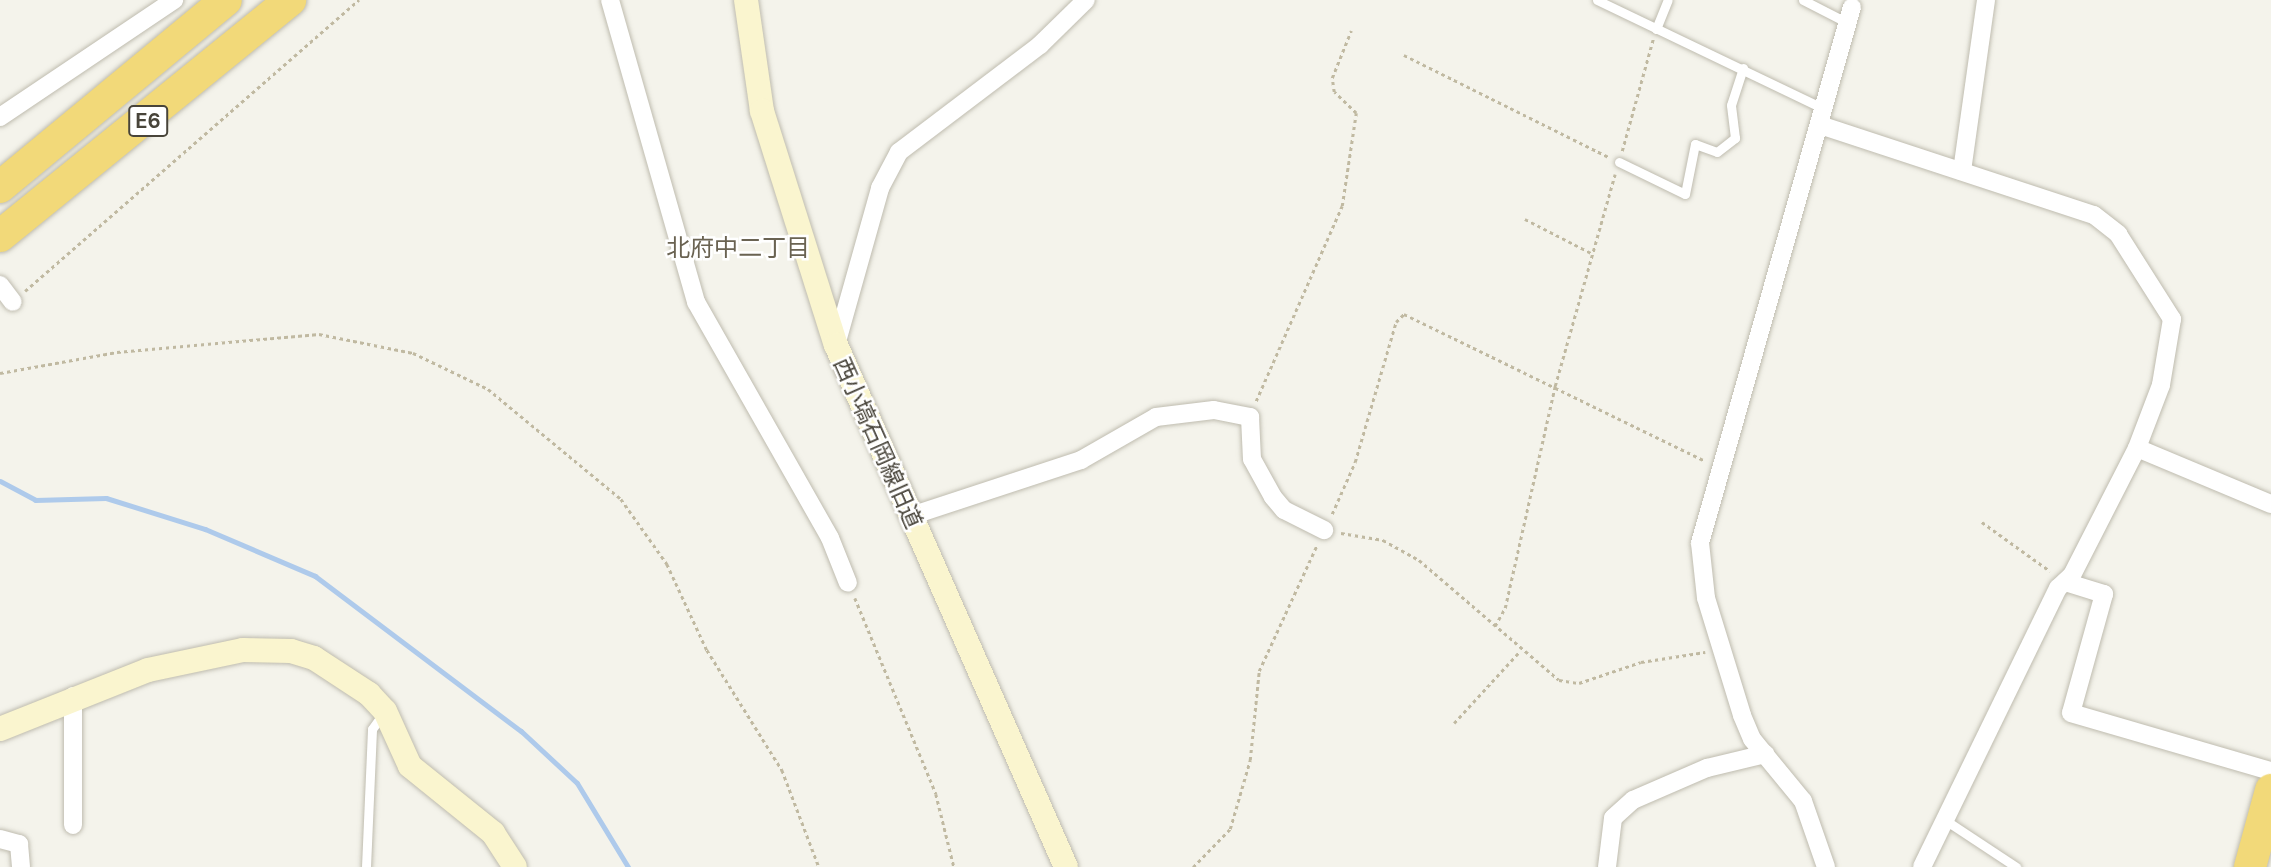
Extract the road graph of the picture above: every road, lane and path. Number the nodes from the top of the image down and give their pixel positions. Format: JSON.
{"nodes":[{"id":1,"x":174,"y":0,"type":"edge"},
{"id":2,"x":226,"y":0,"type":"edge"},
{"id":3,"x":290,"y":0,"type":"edge"},
{"id":4,"x":359,"y":0,"type":"edge"},
{"id":5,"x":610,"y":0,"type":"edge"},
{"id":6,"x":746,"y":0,"type":"edge"},
{"id":7,"x":1086,"y":0,"type":"edge"},
{"id":8,"x":1597,"y":0,"type":"edge"},
{"id":9,"x":1668,"y":0,"type":"edge"},
{"id":10,"x":1803,"y":0,"type":"edge"},
{"id":11,"x":1986,"y":0,"type":"edge"},
{"id":12,"x":1850,"y":15,"type":"joint"},
{"id":13,"x":1656,"y":29,"type":"junction"},
{"id":14,"x":1351,"y":31,"type":"dead end"},
{"id":15,"x":1404,"y":55,"type":"dead end"},
{"id":16,"x":1743,"y":68,"type":"junction"},
{"id":17,"x":0,"y":117,"type":"edge"},
{"id":18,"x":1822,"y":117,"type":"junction"},
{"id":19,"x":1619,"y":162,"type":"junction"},
{"id":20,"x":1962,"y":171,"type":"junction"},
{"id":21,"x":0,"y":187,"type":"edge"},
{"id":22,"x":1525,"y":219,"type":"dead end"},
{"id":23,"x":0,"y":236,"type":"edge"},
{"id":24,"x":1593,"y":254,"type":"junction"},
{"id":25,"x":5,"y":291,"type":"edge"},
{"id":26,"x":836,"y":345,"type":"junction"},
{"id":27,"x":0,"y":373,"type":"edge"},
{"id":28,"x":1555,"y":386,"type":"junction"},
{"id":29,"x":1250,"y":417,"type":"junction"},
{"id":30,"x":2137,"y":448,"type":"junction"},
{"id":31,"x":1717,"y":467,"type":"junction"},
{"id":32,"x":2271,"y":505,"type":"edge"},
{"id":33,"x":911,"y":516,"type":"junction"},
{"id":34,"x":1982,"y":522,"type":"dead end"},
{"id":35,"x":1324,"y":530,"type":"junction"},
{"id":36,"x":2064,"y":582,"type":"junction"},
{"id":37,"x":848,"y":583,"type":"joint"},
{"id":38,"x":1495,"y":626,"type":"junction"},
{"id":39,"x":1721,"y":649,"type":"junction"},
{"id":40,"x":1520,"y":651,"type":"junction"},
{"id":41,"x":73,"y":696,"type":"junction"},
{"id":42,"x":385,"y":711,"type":"junction"},
{"id":43,"x":1454,"y":723,"type":"dead end"},
{"id":44,"x":0,"y":729,"type":"edge"},
{"id":45,"x":1765,"y":754,"type":"junction"},
{"id":46,"x":2271,"y":771,"type":"edge"},
{"id":47,"x":2271,"y":790,"type":"edge"},
{"id":48,"x":1942,"y":817,"type":"junction"},
{"id":49,"x":74,"y":825,"type":"dead end"},
{"id":50,"x":0,"y":839,"type":"edge"},
{"id":51,"x":21,"y":867,"type":"edge"},
{"id":52,"x":366,"y":867,"type":"edge"},
{"id":53,"x":515,"y":867,"type":"edge"},
{"id":54,"x":818,"y":867,"type":"edge"},
{"id":55,"x":954,"y":867,"type":"edge"},
{"id":56,"x":1066,"y":867,"type":"edge"},
{"id":57,"x":1193,"y":867,"type":"edge"},
{"id":58,"x":1607,"y":867,"type":"edge"},
{"id":59,"x":1826,"y":867,"type":"edge"},
{"id":60,"x":1922,"y":867,"type":"edge"},
{"id":61,"x":2016,"y":867,"type":"edge"},
{"id":62,"x":2250,"y":867,"type":"edge"}],
"edges":[{"from":1,"to":17,"type":"street"},
{"from":2,"to":21,"type":"highway","number":"E6"},
{"from":3,"to":23,"type":"highway","number":"E6"},
{"from":4,"to":25,"type":"path"},
{"from":5,"to":37,"type":"street"},
{"from":6,"to":26,"type":"street","name":"西小塙石岡線旧道"},
{"from":7,"to":26,"type":"street"},
{"from":8,"to":13,"type":"lane"},
{"from":9,"to":13,"type":"lane"},
{"from":10,"to":12,"type":"lane"},
{"from":11,"to":20,"type":"street"},
{"from":12,"to":18,"type":"street"},
{"from":13,"to":16,"type":"lane"},
{"from":13,"to":19,"type":"path"},
{"from":14,"to":29,"type":"path"},
{"from":15,"to":19,"type":"path"},
{"from":16,"to":18,"type":"lane"},
{"from":16,"to":19,"type":"lane"},
{"from":18,"to":20,"type":"street"},
{"from":18,"to":31,"type":"street"},
{"from":19,"to":24,"type":"path"},
{"from":20,"to":30,"type":"street"},
{"from":22,"to":24,"type":"path"},
{"from":24,"to":28,"type":"path"},
{"from":26,"to":33,"type":"street","name":"西小塙石岡線旧道"},
{"from":27,"to":54,"type":"path"},
{"from":28,"to":31,"type":"path"},
{"from":28,"to":35,"type":"path"},
{"from":28,"to":38,"type":"path"},
{"from":29,"to":33,"type":"street"},
{"from":29,"to":35,"type":"street"},
{"from":30,"to":32,"type":"street"},
{"from":30,"to":36,"type":"street"},
{"from":31,"to":39,"type":"street"},
{"from":33,"to":56,"type":"street","name":"西小塙石岡線旧道"},
{"from":34,"to":36,"type":"path"},
{"from":35,"to":38,"type":"path"},
{"from":35,"to":57,"type":"path"},
{"from":36,"to":46,"type":"street"},
{"from":36,"to":48,"type":"street"},
{"from":37,"to":55,"type":"path"},
{"from":38,"to":40,"type":"path"},
{"from":39,"to":40,"type":"path"},
{"from":39,"to":45,"type":"street"},
{"from":40,"to":43,"type":"path"},
{"from":41,"to":42,"type":"street"},
{"from":41,"to":44,"type":"street"},
{"from":41,"to":49,"type":"street"},
{"from":42,"to":52,"type":"lane"},
{"from":42,"to":53,"type":"street"},
{"from":45,"to":58,"type":"street"},
{"from":45,"to":59,"type":"street"},
{"from":47,"to":62,"type":"highway"},
{"from":48,"to":60,"type":"street"},
{"from":48,"to":61,"type":"lane"},
{"from":50,"to":51,"type":"street"}]}
